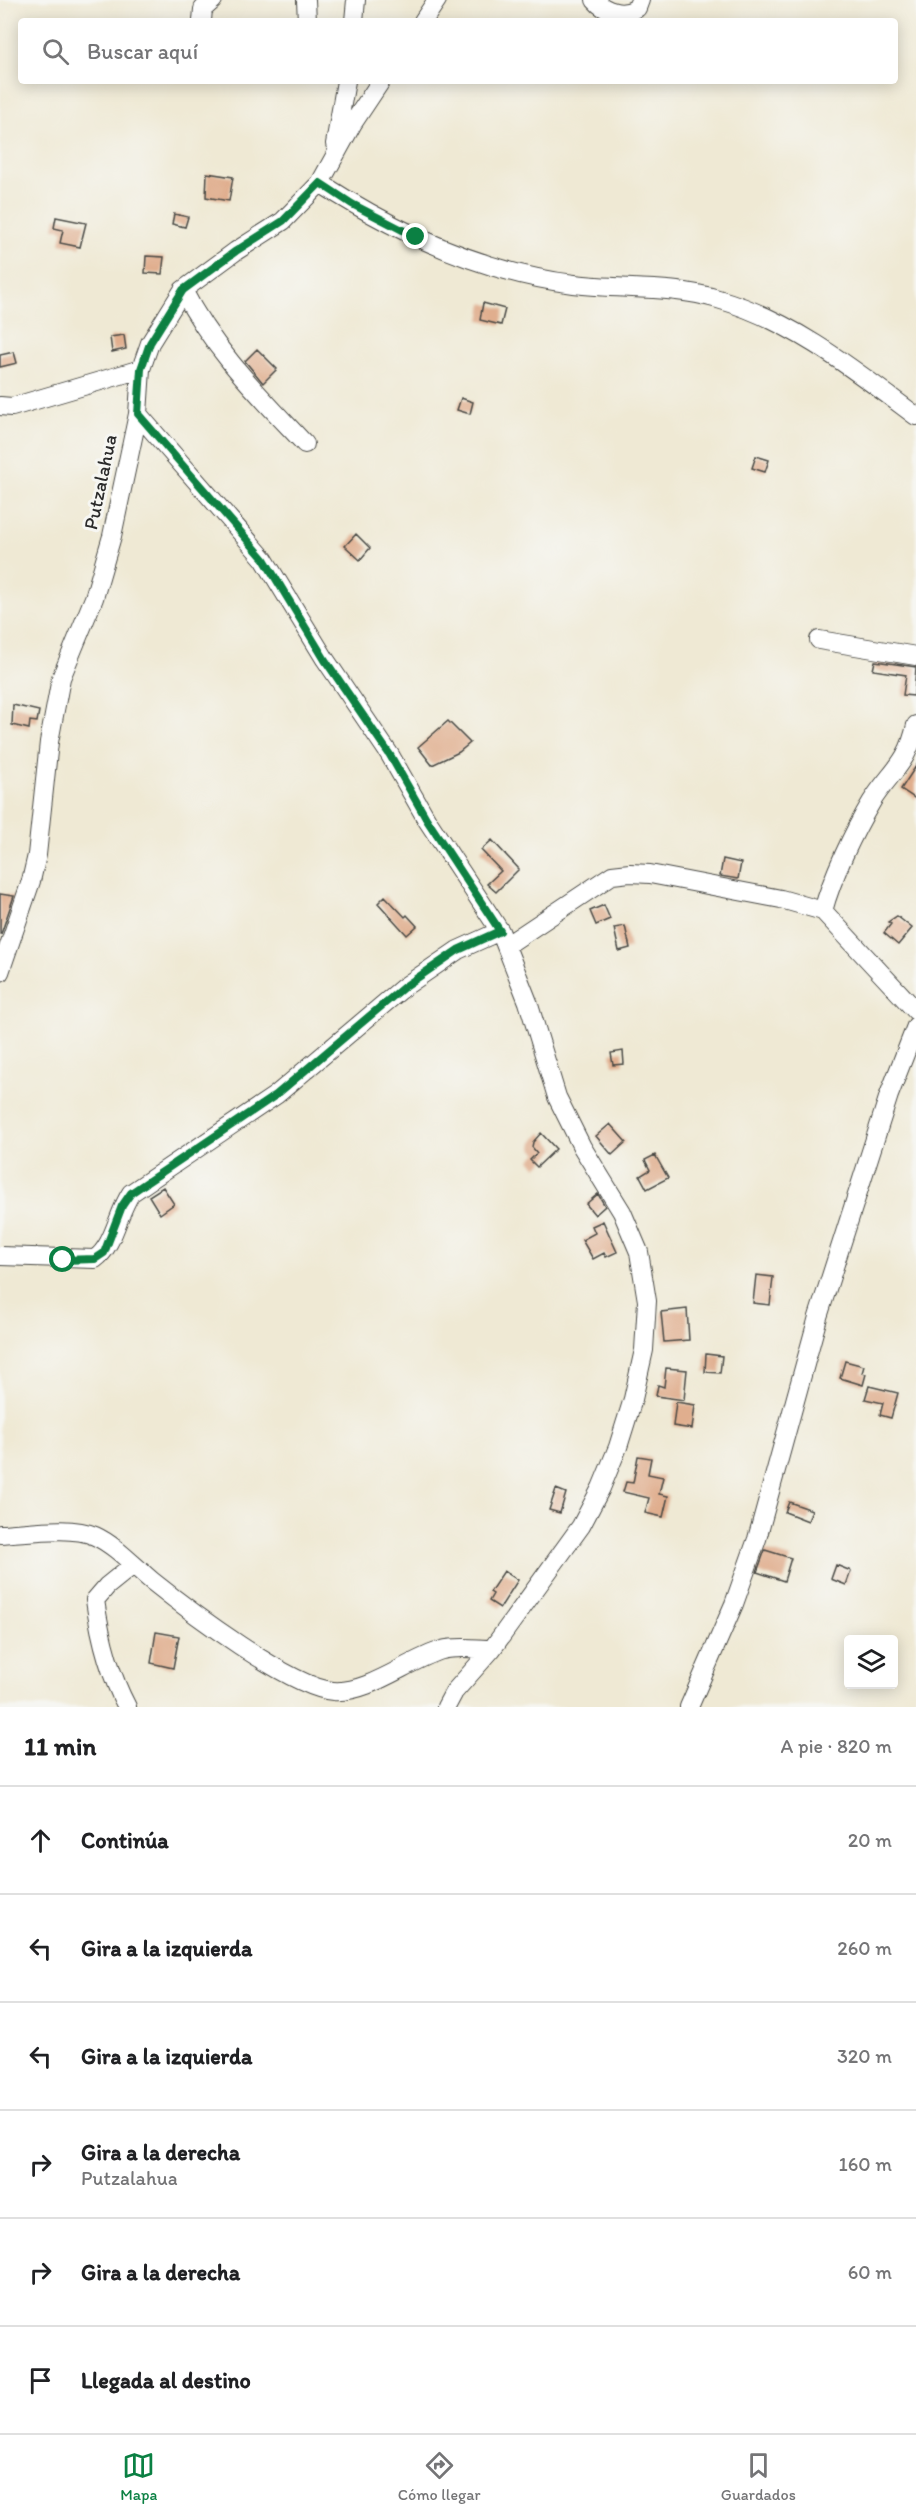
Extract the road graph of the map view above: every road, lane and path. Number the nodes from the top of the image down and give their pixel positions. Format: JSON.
{"nodes":[{"id":1,"x":213,"y":0,"type":"edge"},
{"id":2,"x":306,"y":0,"type":"edge"},
{"id":3,"x":356,"y":0,"type":"edge"},
{"id":4,"x":437,"y":0,"type":"edge"},
{"id":5,"x":595,"y":0,"type":"edge"},
{"id":6,"x":640,"y":0,"type":"edge"},
{"id":7,"x":202,"y":18,"type":"edge"},
{"id":8,"x":307,"y":18,"type":"edge"},
{"id":9,"x":354,"y":18,"type":"edge"},
{"id":10,"x":425,"y":18,"type":"edge"},
{"id":11,"x":345,"y":84,"type":"edge"},
{"id":12,"x":379,"y":84,"type":"edge"},
{"id":13,"x":333,"y":158,"type":"junction"},
{"id":14,"x":320,"y":183,"type":"junction"},
{"id":15,"x":183,"y":290,"type":"junction"},
{"id":16,"x":141,"y":369,"type":"junction"},
{"id":17,"x":0,"y":406,"type":"edge"},
{"id":18,"x":138,"y":414,"type":"junction"},
{"id":19,"x":916,"y":416,"type":"edge"},
{"id":20,"x":304,"y":444,"type":"dead end"},
{"id":21,"x":819,"y":640,"type":"dead end"},
{"id":22,"x":916,"y":656,"type":"edge"},
{"id":23,"x":916,"y":725,"type":"edge"},
{"id":24,"x":823,"y":911,"type":"junction"},
{"id":25,"x":503,"y":938,"type":"junction"},
{"id":26,"x":0,"y":972,"type":"edge"},
{"id":27,"x":916,"y":1011,"type":"edge"},
{"id":28,"x":916,"y":1026,"type":"edge"},
{"id":29,"x":0,"y":1256,"type":"edge"},
{"id":30,"x":0,"y":1534,"type":"edge"},
{"id":31,"x":133,"y":1565,"type":"junction"},
{"id":32,"x":492,"y":1648,"type":"junction"},
{"id":33,"x":127,"y":1707,"type":"edge"},
{"id":34,"x":446,"y":1707,"type":"edge"},
{"id":35,"x":689,"y":1707,"type":"edge"}],
"edges":[{"from":1,"to":7,"type":"street"},
{"from":2,"to":8,"type":"street"},
{"from":3,"to":9,"type":"street"},
{"from":4,"to":10,"type":"street"},
{"from":5,"to":6,"type":"street"},
{"from":11,"to":13,"type":"street"},
{"from":12,"to":13,"type":"street","name":"Putzalahua"},
{"from":13,"to":14,"type":"street","name":"Putzalahua"},
{"from":14,"to":15,"type":"street","name":"Putzalahua"},
{"from":14,"to":19,"type":"street"},
{"from":15,"to":16,"type":"street","name":"Putzalahua"},
{"from":15,"to":20,"type":"street"},
{"from":16,"to":17,"type":"street"},
{"from":16,"to":18,"type":"street","name":"Putzalahua"},
{"from":18,"to":25,"type":"street"},
{"from":18,"to":26,"type":"street","name":"Putzalahua"},
{"from":21,"to":22,"type":"street"},
{"from":23,"to":24,"type":"street"},
{"from":24,"to":25,"type":"street"},
{"from":24,"to":27,"type":"street"},
{"from":25,"to":29,"type":"street"},
{"from":25,"to":32,"type":"street"},
{"from":28,"to":35,"type":"street"},
{"from":30,"to":31,"type":"street"},
{"from":31,"to":32,"type":"street"},
{"from":31,"to":33,"type":"street"},
{"from":32,"to":34,"type":"street"}]}
